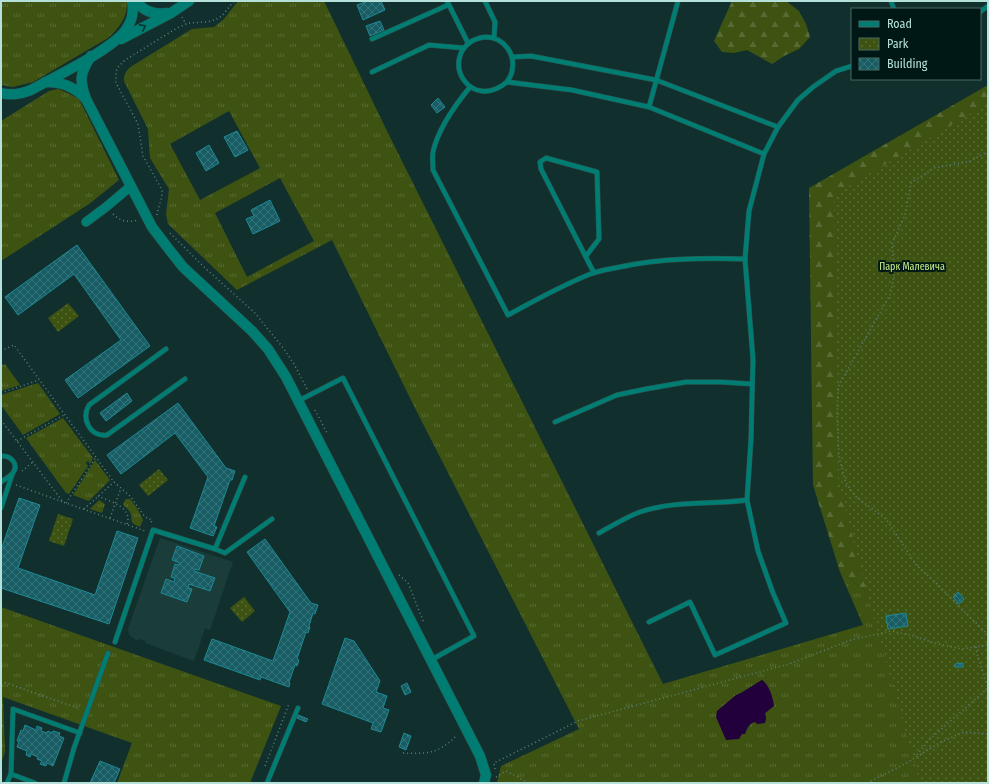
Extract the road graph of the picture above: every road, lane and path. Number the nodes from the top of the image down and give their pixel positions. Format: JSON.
{"nodes":[{"id":1,"x":132,"y":1,"type":"edge"},
{"id":2,"x":136,"y":1,"type":"edge"},
{"id":3,"x":189,"y":1,"type":"edge"},
{"id":4,"x":234,"y":1,"type":"edge"},
{"id":5,"x":485,"y":1,"type":"edge"},
{"id":6,"x":678,"y":1,"type":"edge"},
{"id":7,"x":448,"y":3,"type":"edge"},
{"id":8,"x":171,"y":13,"type":"junction"},
{"id":9,"x":494,"y":38,"type":"junction"},
{"id":10,"x":372,"y":39,"type":"dead end"},
{"id":11,"x":115,"y":42,"type":"junction"},
{"id":12,"x":468,"y":43,"type":"junction"},
{"id":13,"x":464,"y":48,"type":"junction"},
{"id":14,"x":91,"y":56,"type":"junction"},
{"id":15,"x":513,"y":58,"type":"junction"},
{"id":16,"x":851,"y":66,"type":"edge"},
{"id":17,"x":372,"y":72,"type":"dead end"},
{"id":18,"x":656,"y":80,"type":"junction"},
{"id":19,"x":44,"y":82,"type":"junction"},
{"id":20,"x":507,"y":82,"type":"junction"},
{"id":21,"x":470,"y":87,"type":"junction"},
{"id":22,"x":1,"y":93,"type":"edge"},
{"id":23,"x":86,"y":99,"type":"junction"},
{"id":24,"x":649,"y":107,"type":"junction"},
{"id":25,"x":778,"y":127,"type":"junction"},
{"id":26,"x":988,"y":151,"type":"edge"},
{"id":27,"x":764,"y":154,"type":"junction"},
{"id":28,"x":131,"y":186,"type":"junction"},
{"id":29,"x":108,"y":206,"type":"junction"},
{"id":30,"x":158,"y":209,"type":"junction"},
{"id":31,"x":146,"y":215,"type":"junction"},
{"id":32,"x":158,"y":218,"type":"dead end"},
{"id":33,"x":86,"y":222,"type":"dead end"},
{"id":34,"x":166,"y":229,"type":"dead end"},
{"id":35,"x":586,"y":256,"type":"junction"},
{"id":36,"x":745,"y":259,"type":"junction"},
{"id":37,"x":594,"y":273,"type":"junction"},
{"id":38,"x":166,"y":349,"type":"dead end"},
{"id":39,"x":1,"y":351,"type":"edge"},
{"id":40,"x":185,"y":379,"type":"dead end"},
{"id":41,"x":40,"y":380,"type":"junction"},
{"id":42,"x":752,"y":384,"type":"junction"},
{"id":43,"x":1,"y":393,"type":"edge"},
{"id":44,"x":309,"y":395,"type":"junction"},
{"id":45,"x":298,"y":401,"type":"junction"},
{"id":46,"x":64,"y":415,"type":"junction"},
{"id":47,"x":1,"y":420,"type":"edge"},
{"id":48,"x":555,"y":422,"type":"dead end"},
{"id":49,"x":328,"y":434,"type":"dead end"},
{"id":50,"x":17,"y":441,"type":"junction"},
{"id":51,"x":1,"y":456,"type":"edge"},
{"id":52,"x":96,"y":457,"type":"junction"},
{"id":53,"x":33,"y":462,"type":"junction"},
{"id":54,"x":13,"y":473,"type":"junction"},
{"id":55,"x":21,"y":473,"type":"dead end"},
{"id":56,"x":245,"y":476,"type":"dead end"},
{"id":57,"x":1,"y":482,"type":"edge"},
{"id":58,"x":114,"y":482,"type":"junction"},
{"id":59,"x":10,"y":483,"type":"junction"},
{"id":60,"x":121,"y":488,"type":"junction"},
{"id":61,"x":98,"y":496,"type":"junction"},
{"id":62,"x":748,"y":500,"type":"junction"},
{"id":63,"x":63,"y":502,"type":"junction"},
{"id":64,"x":66,"y":503,"type":"junction"},
{"id":65,"x":115,"y":504,"type":"junction"},
{"id":66,"x":1,"y":508,"type":"edge"},
{"id":67,"x":84,"y":509,"type":"junction"},
{"id":68,"x":110,"y":518,"type":"junction"},
{"id":69,"x":272,"y":519,"type":"dead end"},
{"id":70,"x":127,"y":525,"type":"junction"},
{"id":71,"x":150,"y":526,"type":"dead end"},
{"id":72,"x":148,"y":532,"type":"dead end"},
{"id":73,"x":599,"y":533,"type":"dead end"},
{"id":74,"x":215,"y":549,"type":"junction"},
{"id":75,"x":399,"y":576,"type":"dead end"},
{"id":76,"x":649,"y":622,"type":"dead end"},
{"id":77,"x":425,"y":625,"type":"dead end"},
{"id":78,"x":988,"y":635,"type":"edge"},
{"id":79,"x":115,"y":642,"type":"dead end"},
{"id":80,"x":988,"y":645,"type":"edge"},
{"id":81,"x":976,"y":647,"type":"junction"},
{"id":82,"x":108,"y":653,"type":"dead end"},
{"id":83,"x":431,"y":660,"type":"junction"},
{"id":84,"x":1,"y":681,"type":"edge"},
{"id":85,"x":988,"y":688,"type":"edge"},
{"id":86,"x":289,"y":704,"type":"dead end"},
{"id":87,"x":298,"y":708,"type":"dead end"},
{"id":88,"x":87,"y":712,"type":"junction"},
{"id":89,"x":80,"y":733,"type":"junction"},
{"id":90,"x":988,"y":734,"type":"edge"},
{"id":91,"x":457,"y":735,"type":"dead end"},
{"id":92,"x":403,"y":753,"type":"dead end"},
{"id":93,"x":916,"y":757,"type":"junction"},
{"id":94,"x":494,"y":763,"type":"dead end"},
{"id":95,"x":264,"y":770,"type":"dead end"},
{"id":96,"x":11,"y":774,"type":"junction"},
{"id":97,"x":495,"y":778,"type":"dead end"},
{"id":98,"x":7,"y":783,"type":"edge"},
{"id":99,"x":35,"y":783,"type":"edge"},
{"id":100,"x":64,"y":783,"type":"edge"},
{"id":101,"x":267,"y":783,"type":"edge"},
{"id":102,"x":484,"y":783,"type":"edge"},
{"id":103,"x":529,"y":783,"type":"edge"},
{"id":104,"x":867,"y":783,"type":"edge"}],
"edges":[{"from":1,"to":11,"type":"street"},
{"from":2,"to":8,"type":"street"},
{"from":3,"to":8,"type":"street"},
{"from":4,"to":30,"type":"path"},
{"from":5,"to":9,"type":"lane"},
{"from":6,"to":18,"type":"lane"},
{"from":7,"to":10,"type":"lane"},
{"from":7,"to":12,"type":"lane"},
{"from":11,"to":8,"type":"street","one_way":true},
{"from":9,"to":12,"type":"lane"},
{"from":9,"to":15,"type":"lane"},
{"from":11,"to":14,"type":"street"},
{"from":12,"to":13,"type":"lane"},
{"from":13,"to":17,"type":"lane"},
{"from":13,"to":21,"type":"lane"},
{"from":14,"to":19,"type":"street"},
{"from":14,"to":23,"type":"street"},
{"from":15,"to":18,"type":"lane"},
{"from":15,"to":20,"type":"lane"},
{"from":16,"to":25,"type":"lane"},
{"from":18,"to":24,"type":"lane"},
{"from":18,"to":25,"type":"lane"},
{"from":19,"to":22,"type":"street"},
{"from":19,"to":23,"type":"street"},
{"from":20,"to":21,"type":"lane"},
{"from":20,"to":24,"type":"lane"},
{"from":21,"to":37,"type":"lane"},
{"from":23,"to":28,"type":"street"},
{"from":24,"to":27,"type":"lane"},
{"from":25,"to":27,"type":"lane"},
{"from":26,"to":78,"type":"path"},
{"from":27,"to":36,"type":"lane"},
{"from":28,"to":29,"type":"street"},
{"from":28,"to":31,"type":"street"},
{"from":29,"to":31,"type":"path"},
{"from":29,"to":33,"type":"street"},
{"from":30,"to":31,"type":"path"},
{"from":30,"to":32,"type":"path"},
{"from":31,"to":45,"type":"street"},
{"from":34,"to":44,"type":"path"},
{"from":35,"to":35,"type":"lane"},
{"from":35,"to":37,"type":"lane"},
{"from":36,"to":37,"type":"lane"},
{"from":36,"to":42,"type":"lane"},
{"from":38,"to":40,"type":"lane"},
{"from":39,"to":41,"type":"path"},
{"from":41,"to":43,"type":"path"},
{"from":41,"to":46,"type":"path"},
{"from":42,"to":48,"type":"lane"},
{"from":42,"to":62,"type":"lane"},
{"from":44,"to":45,"type":"lane"},
{"from":44,"to":49,"type":"path"},
{"from":44,"to":83,"type":"lane"},
{"from":45,"to":83,"type":"street"},
{"from":46,"to":50,"type":"path"},
{"from":46,"to":52,"type":"path"},
{"from":47,"to":50,"type":"path"},
{"from":50,"to":53,"type":"path"},
{"from":51,"to":54,"type":"lane"},
{"from":52,"to":58,"type":"path"},
{"from":52,"to":64,"type":"path"},
{"from":53,"to":55,"type":"path"},
{"from":53,"to":63,"type":"path"},
{"from":54,"to":57,"type":"lane"},
{"from":54,"to":59,"type":"lane"},
{"from":56,"to":74,"type":"lane"},
{"from":58,"to":60,"type":"path"},
{"from":58,"to":61,"type":"path"},
{"from":59,"to":63,"type":"path"},
{"from":59,"to":66,"type":"lane"},
{"from":60,"to":65,"type":"path"},
{"from":60,"to":71,"type":"path"},
{"from":61,"to":65,"type":"path"},
{"from":61,"to":67,"type":"path"},
{"from":62,"to":73,"type":"lane"},
{"from":62,"to":76,"type":"lane"},
{"from":63,"to":64,"type":"path"},
{"from":64,"to":67,"type":"path"},
{"from":65,"to":68,"type":"path"},
{"from":65,"to":70,"type":"path"},
{"from":67,"to":68,"type":"path"},
{"from":68,"to":70,"type":"path"},
{"from":69,"to":74,"type":"lane"},
{"from":70,"to":72,"type":"path"},
{"from":74,"to":79,"type":"lane"},
{"from":75,"to":77,"type":"path"},
{"from":80,"to":81,"type":"path"},
{"from":81,"to":85,"type":"path"},
{"from":81,"to":94,"type":"path"},
{"from":82,"to":88,"type":"lane"},
{"from":83,"to":102,"type":"street"},
{"from":84,"to":88,"type":"path"},
{"from":85,"to":93,"type":"path"},
{"from":86,"to":95,"type":"path"},
{"from":87,"to":101,"type":"lane"},
{"from":88,"to":89,"type":"lane"},
{"from":89,"to":96,"type":"lane"},
{"from":89,"to":100,"type":"lane"},
{"from":90,"to":93,"type":"path"},
{"from":91,"to":92,"type":"path"},
{"from":93,"to":104,"type":"path"},
{"from":96,"to":98,"type":"lane"},
{"from":96,"to":99,"type":"lane"},
{"from":97,"to":103,"type":"path"}]}
